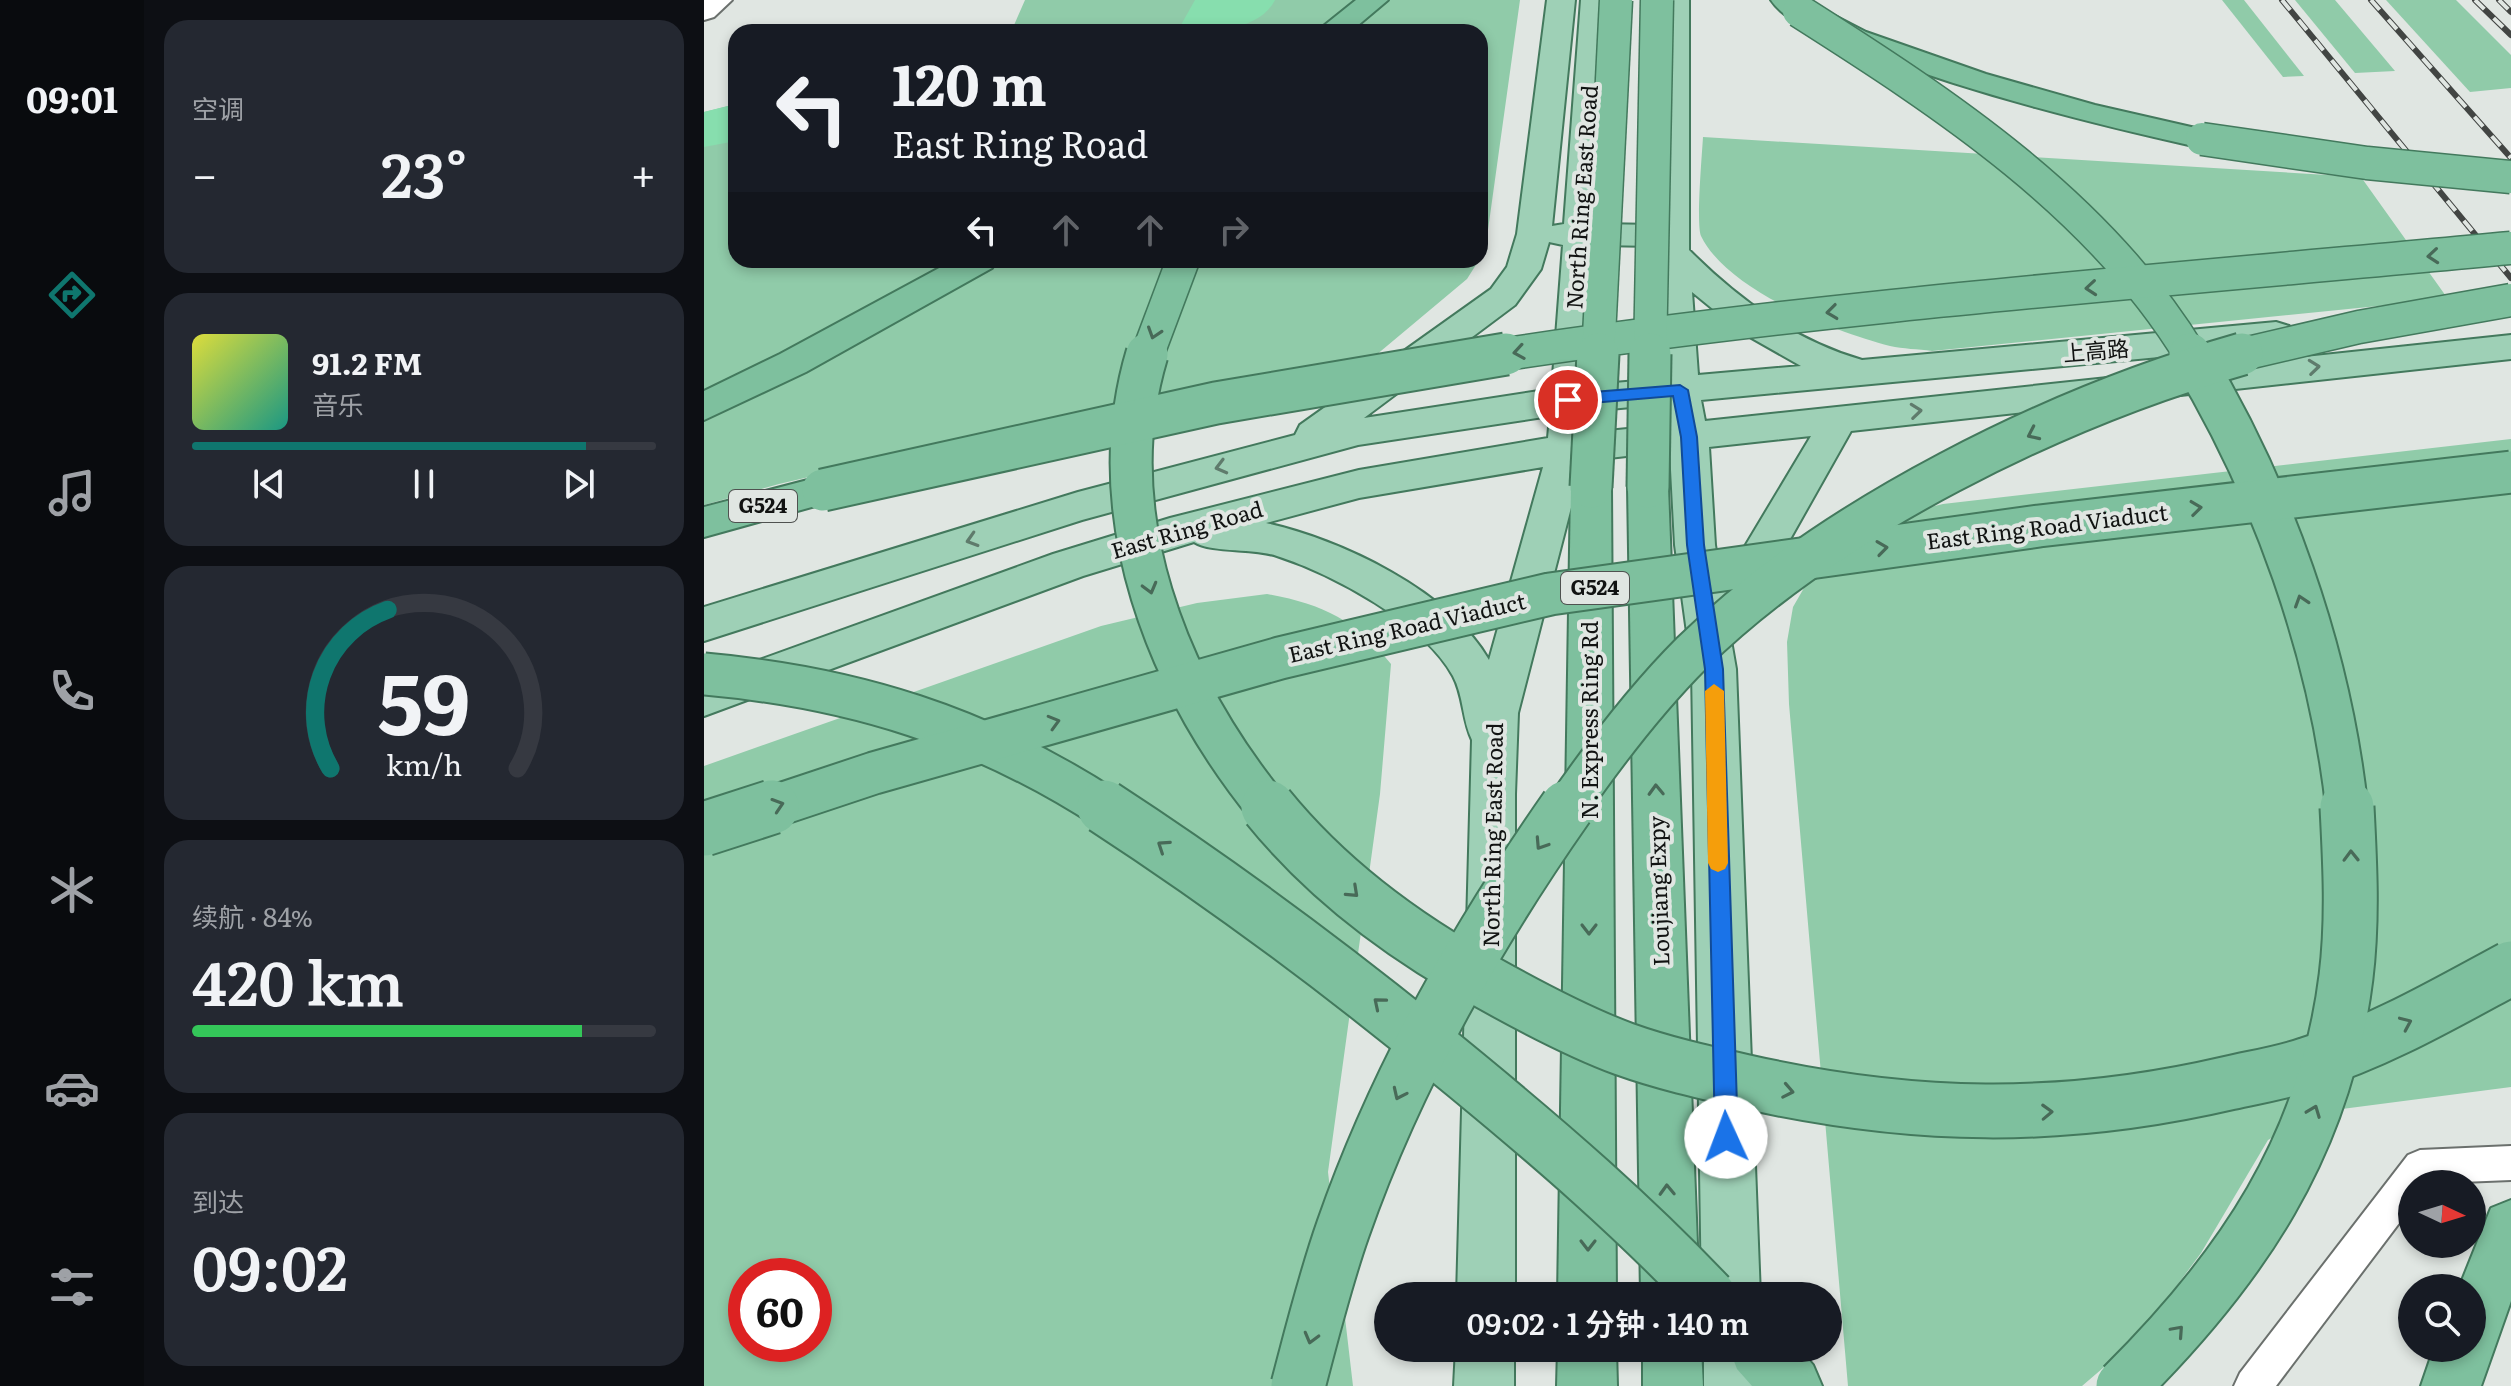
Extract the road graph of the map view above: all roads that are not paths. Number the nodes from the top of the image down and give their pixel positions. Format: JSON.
{"nodes":[{"id":1,"x":718,"y":0,"type":"edge"},
{"id":2,"x":1374,"y":0,"type":"edge"},
{"id":3,"x":1561,"y":0,"type":"edge"},
{"id":4,"x":1595,"y":0,"type":"edge"},
{"id":5,"x":1616,"y":0,"type":"edge"},
{"id":6,"x":1657,"y":0,"type":"edge"},
{"id":7,"x":1675,"y":0,"type":"edge"},
{"id":8,"x":1792,"y":6,"type":"edge"},
{"id":9,"x":704,"y":11,"type":"edge"},
{"id":10,"x":1342,"y":24,"type":"edge"},
{"id":11,"x":1354,"y":24,"type":"edge"},
{"id":12,"x":2511,"y":177,"type":"edge"},
{"id":13,"x":1534,"y":234,"type":"junction"},
{"id":14,"x":1579,"y":235,"type":"junction"},
{"id":15,"x":1673,"y":244,"type":"junction"},
{"id":16,"x":2511,"y":248,"type":"edge"},
{"id":17,"x":966,"y":268,"type":"edge"},
{"id":18,"x":1180,"y":268,"type":"edge"},
{"id":19,"x":2511,"y":300,"type":"edge"},
{"id":20,"x":2511,"y":310,"type":"edge"},
{"id":21,"x":2511,"y":347,"type":"edge"},
{"id":22,"x":1864,"y":373,"type":"junction"},
{"id":23,"x":1680,"y":390,"type":"junction"},
{"id":24,"x":1568,"y":400,"type":"junction"},
{"id":25,"x":704,"y":407,"type":"edge"},
{"id":26,"x":1839,"y":420,"type":"junction"},
{"id":27,"x":1689,"y":437,"type":"junction"},
{"id":28,"x":1297,"y":448,"type":"junction"},
{"id":29,"x":1579,"y":468,"type":"junction"},
{"id":30,"x":2511,"y":472,"type":"edge"},
{"id":31,"x":704,"y":522,"type":"edge"},
{"id":32,"x":1170,"y":533,"type":"junction"},
{"id":33,"x":704,"y":624,"type":"edge"},
{"id":34,"x":1714,"y":669,"type":"junction"},
{"id":35,"x":704,"y":674,"type":"edge"},
{"id":36,"x":704,"y":698,"type":"edge"},
{"id":37,"x":1494,"y":748,"type":"junction"},
{"id":38,"x":704,"y":829,"type":"edge"},
{"id":39,"x":2511,"y":968,"type":"edge"},
{"id":40,"x":2511,"y":1163,"type":"edge"},
{"id":41,"x":2511,"y":1228,"type":"edge"},
{"id":42,"x":1486,"y":1282,"type":"edge"},
{"id":43,"x":1587,"y":1282,"type":"edge"},
{"id":44,"x":1670,"y":1282,"type":"edge"},
{"id":45,"x":1696,"y":1282,"type":"edge"},
{"id":46,"x":1731,"y":1282,"type":"edge"},
{"id":47,"x":2486,"y":1291,"type":"edge"},
{"id":48,"x":1485,"y":1362,"type":"edge"},
{"id":49,"x":1587,"y":1362,"type":"edge"},
{"id":50,"x":1672,"y":1362,"type":"edge"},
{"id":51,"x":1733,"y":1362,"type":"edge"},
{"id":52,"x":1771,"y":1362,"type":"edge"},
{"id":53,"x":2459,"y":1362,"type":"edge"},
{"id":54,"x":1298,"y":1386,"type":"edge"},
{"id":55,"x":1484,"y":1386,"type":"edge"},
{"id":56,"x":1587,"y":1386,"type":"edge"},
{"id":57,"x":1673,"y":1386,"type":"edge"},
{"id":58,"x":1734,"y":1386,"type":"edge"},
{"id":59,"x":1792,"y":1386,"type":"edge"},
{"id":60,"x":2123,"y":1386,"type":"edge"},
{"id":61,"x":2253,"y":1386,"type":"edge"},
{"id":62,"x":2451,"y":1386,"type":"edge"}],
"edges":[{"from":1,"to":9,"type":"street"},
{"from":2,"to":10,"type":"highway"},
{"from":2,"to":11,"type":"highway"},
{"from":3,"to":13,"type":"main road"},
{"from":4,"to":14,"type":"main road","name":"North Ring East Road"},
{"from":5,"to":29,"type":"highway","name":"N. Express Ring Rd","bridge":true},
{"from":44,"to":6,"type":"highway","name":"Loujiang Expy","one_way":true,"bridge":true},
{"from":7,"to":15,"type":"main road"},
{"from":8,"to":12,"type":"highway","bridge":true},
{"from":60,"to":8,"type":"highway","one_way":true,"bridge":true},
{"from":13,"to":14,"type":"main road"},
{"from":13,"to":28,"type":"main road"},
{"from":14,"to":15,"type":"main road"},
{"from":14,"to":24,"type":"main road","name":"North Ring East Road"},
{"from":15,"to":22,"type":"main road"},
{"from":15,"to":23,"type":"main road"},
{"from":16,"to":31,"type":"highway","number":"G524","one_way":true,"bridge":true},
{"from":17,"to":25,"type":"highway"},
{"from":18,"to":39,"type":"highway","one_way":true,"bridge":true},
{"from":19,"to":54,"type":"highway","one_way":true,"bridge":true},
{"from":20,"to":22,"type":"main road","name":"上高路"},
{"from":26,"to":21,"type":"main road","name":"上高路","one_way":true},
{"from":22,"to":23,"type":"main road","name":"上高路"},
{"from":23,"to":24,"type":"main road"},
{"from":23,"to":27,"type":"main road"},
{"from":24,"to":28,"type":"main road"},
{"from":24,"to":29,"type":"main road","name":"North Ring East Road"},
{"from":26,"to":27,"type":"main road","name":"上高路"},
{"from":26,"to":34,"type":"main road"},
{"from":27,"to":29,"type":"main road","name":"East Ring Road"},
{"from":27,"to":34,"type":"main road"},
{"from":28,"to":33,"type":"main road","one_way":true},
{"from":29,"to":32,"type":"main road","name":"East Ring Road"},
{"from":29,"to":37,"type":"main road","name":"North Ring East Road"},
{"from":29,"to":43,"type":"highway","name":"N. Express Ring Rd","one_way":true,"bridge":true},
{"from":38,"to":30,"type":"highway","name":"East Ring Road Viaduct","number":"G524","one_way":true,"bridge":true},
{"from":32,"to":36,"type":"main road","name":"East Ring Road"},
{"from":32,"to":37,"type":"main road"},
{"from":34,"to":46,"type":"main road"},
{"from":45,"to":35,"type":"highway","one_way":true,"bridge":true},
{"from":37,"to":42,"type":"main road","name":"North Ring East Road"},
{"from":40,"to":61,"type":"lane"},
{"from":41,"to":47,"type":"highway"},
{"from":48,"to":55,"type":"main road"},
{"from":49,"to":56,"type":"highway"},
{"from":50,"to":57,"type":"highway"},
{"from":51,"to":58,"type":"main road"},
{"from":52,"to":59,"type":"highway"},
{"from":53,"to":62,"type":"highway"}]}
